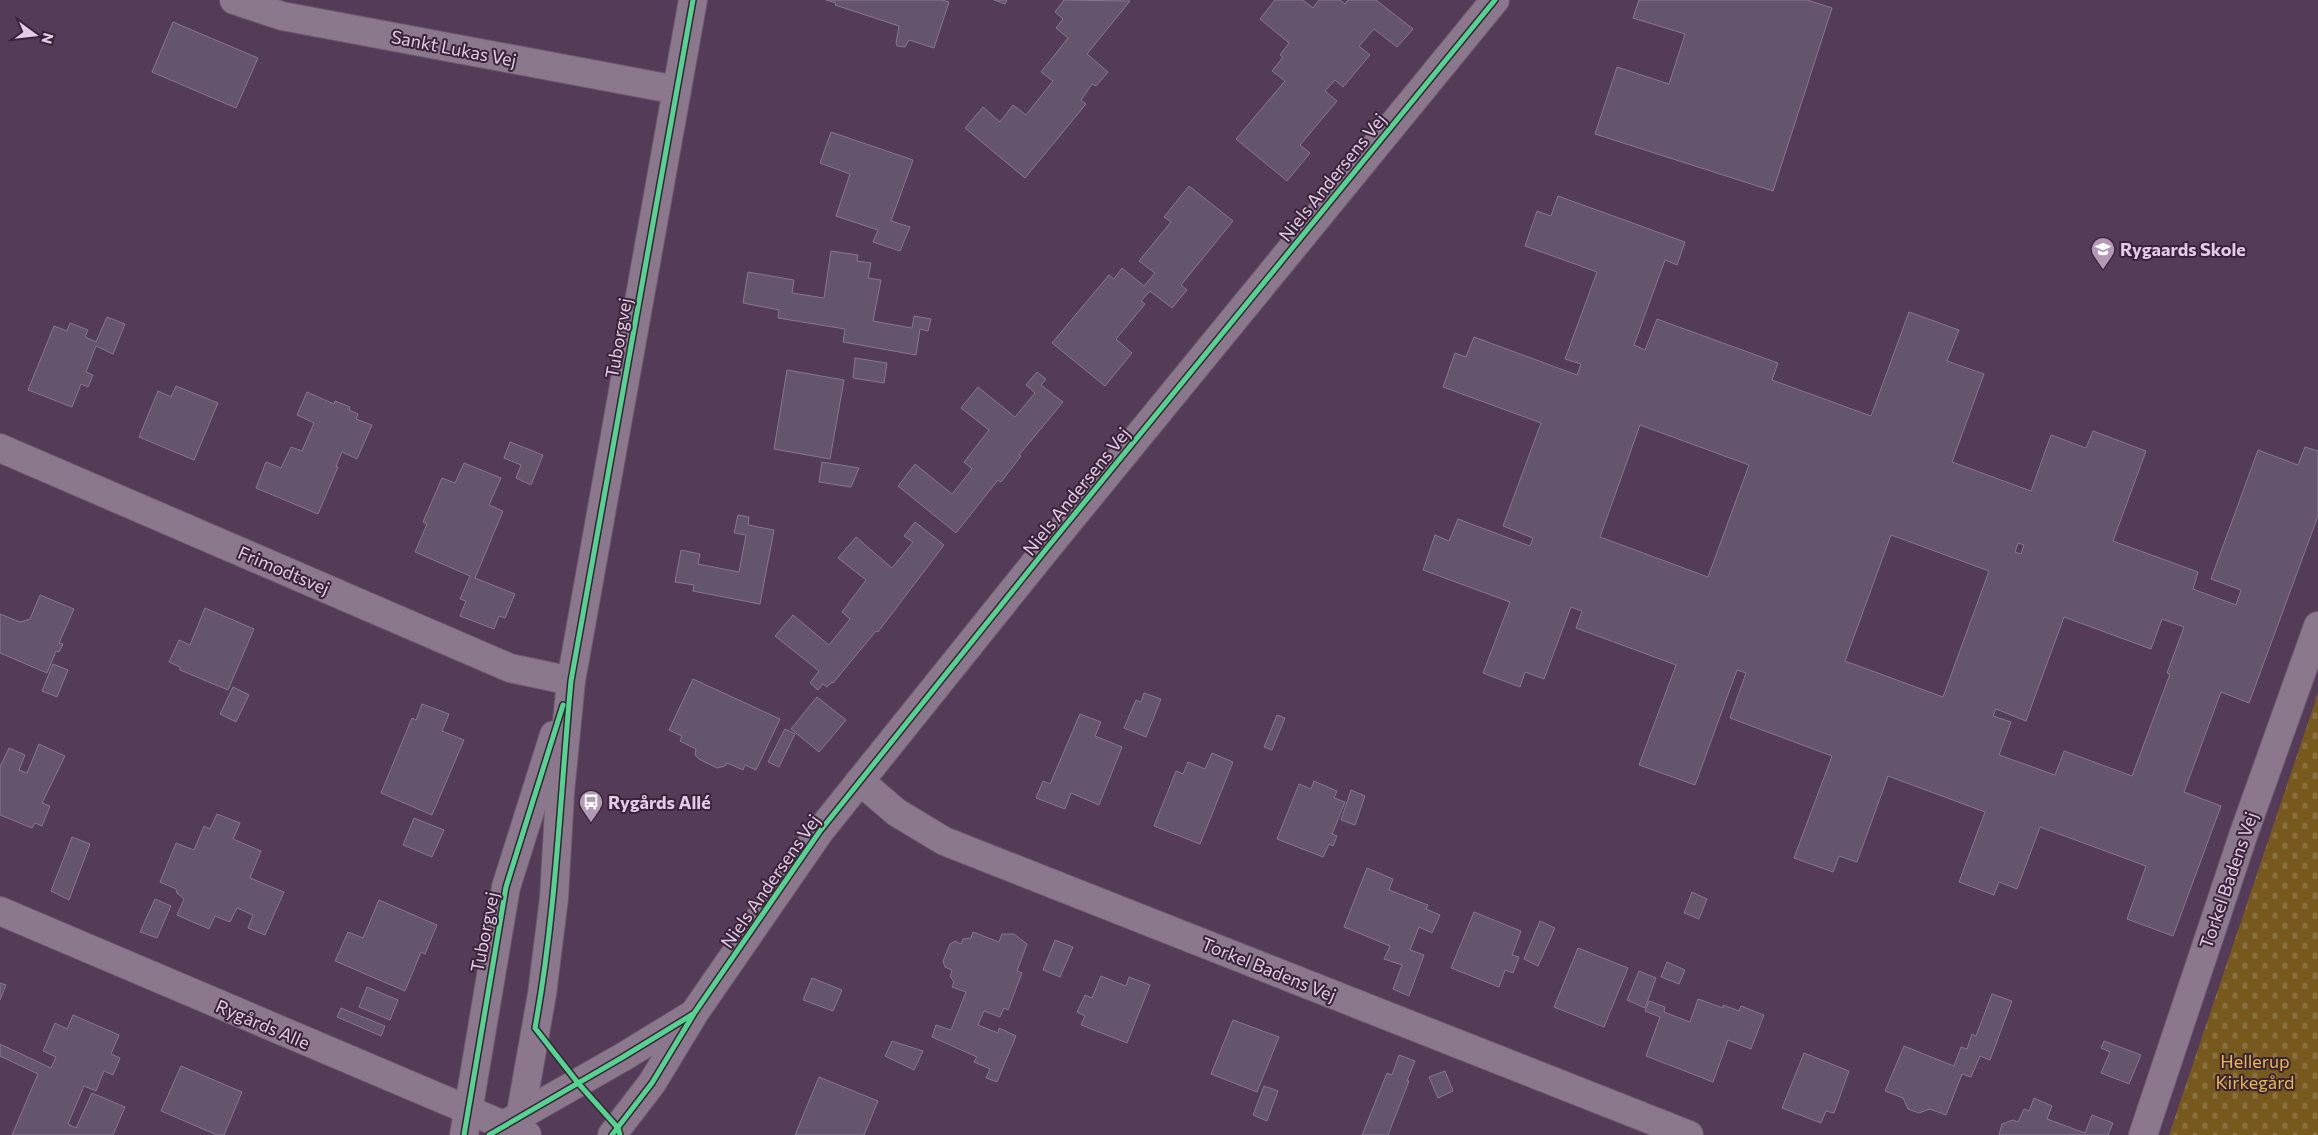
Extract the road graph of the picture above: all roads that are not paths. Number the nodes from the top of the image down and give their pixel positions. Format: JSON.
{"nodes":[{"id":1,"x":234,"y":0,"type":"edge"},
{"id":2,"x":693,"y":0,"type":"edge"},
{"id":3,"x":1495,"y":0,"type":"edge"},
{"id":4,"x":677,"y":90,"type":"junction"},
{"id":5,"x":0,"y":448,"type":"edge"},
{"id":6,"x":2318,"y":626,"type":"edge"},
{"id":7,"x":571,"y":681,"type":"junction"},
{"id":8,"x":860,"y":782,"type":"junction"},
{"id":9,"x":0,"y":911,"type":"edge"},
{"id":10,"x":695,"y":1012,"type":"junction"},
{"id":11,"x":466,"y":1123,"type":"edge"},
{"id":12,"x":512,"y":1130,"type":"edge"},
{"id":13,"x":612,"y":1135,"type":"edge"},
{"id":14,"x":1689,"y":1135,"type":"edge"},
{"id":15,"x":2143,"y":1135,"type":"edge"}],
"edges":[{"from":1,"to":4,"type":"street","name":"Sankt Lukas Vej"},
{"from":2,"to":4,"type":"street","name":"Tuborgvej"},
{"from":3,"to":8,"type":"street","name":"Niels Andersens Vej"},
{"from":4,"to":7,"type":"street","name":"Tuborgvej"},
{"from":5,"to":7,"type":"street","name":"Frimodtsvej"},
{"from":6,"to":15,"type":"street","name":"Torkel Badens Vej"},
{"from":7,"to":11,"type":"street","name":"Tuborgvej"},
{"from":7,"to":12,"type":"street","name":"Tuborgvej"},
{"from":8,"to":10,"type":"street","name":"Niels Andersens Vej"},
{"from":8,"to":14,"type":"street","name":"Torkel Badens Vej"},
{"from":9,"to":11,"type":"street","name":"Rygårds Alle"},
{"from":10,"to":12,"type":"street","name":"Niels Andersens Vej"},
{"from":10,"to":13,"type":"street","name":"Niels Andersens Vej"},
{"from":11,"to":12,"type":"street","name":"Rygårds Alle"}]}
